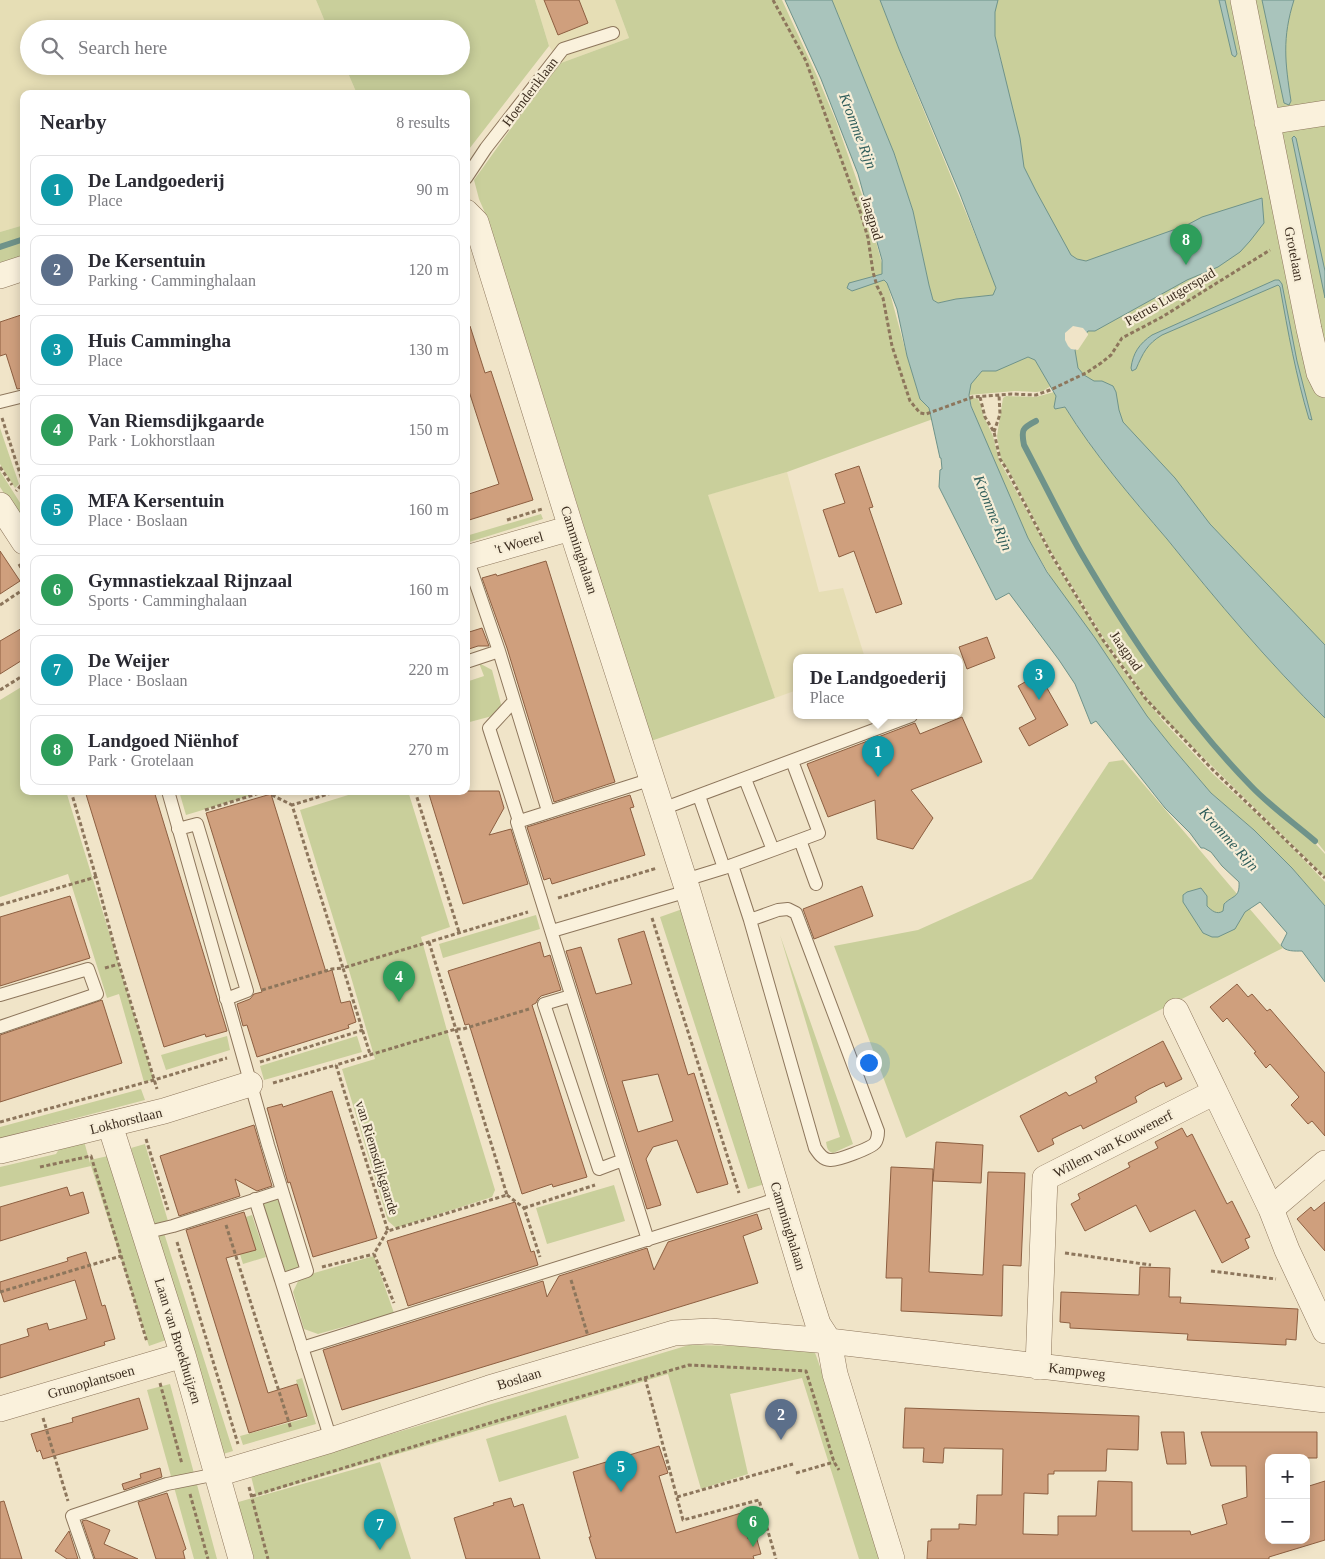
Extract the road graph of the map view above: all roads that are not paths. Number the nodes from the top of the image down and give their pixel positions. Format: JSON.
{"nodes":[{"id":1,"x":1243,"y":0,"type":"edge"},
{"id":2,"x":613,"y":33,"type":"dead end"},
{"id":3,"x":1325,"y":113,"type":"edge"},
{"id":4,"x":1267,"y":122,"type":"junction"},
{"id":5,"x":470,"y":172,"type":"edge"},
{"id":6,"x":470,"y":216,"type":"edge"},
{"id":7,"x":20,"y":269,"type":"edge"},
{"id":8,"x":0,"y":276,"type":"edge"},
{"id":9,"x":1325,"y":386,"type":"edge"},
{"id":10,"x":20,"y":397,"type":"edge"},
{"id":11,"x":0,"y":402,"type":"edge"},
{"id":12,"x":8,"y":499,"type":"edge"},
{"id":13,"x":572,"y":528,"type":"junction"},
{"id":14,"x":20,"y":531,"type":"edge"},
{"id":15,"x":470,"y":556,"type":"edge"},
{"id":16,"x":470,"y":566,"type":"edge"},
{"id":17,"x":499,"y":651,"type":"junction"},
{"id":18,"x":470,"y":661,"type":"edge"},
{"id":19,"x":514,"y":701,"type":"junction"},
{"id":20,"x":903,"y":719,"type":"edge"},
{"id":21,"x":792,"y":761,"type":"junction"},
{"id":22,"x":652,"y":779,"type":"junction"},
{"id":23,"x":745,"y":779,"type":"junction"},
{"id":24,"x":169,"y":795,"type":"edge"},
{"id":25,"x":699,"y":796,"type":"junction"},
{"id":26,"x":662,"y":809,"type":"junction"},
{"id":27,"x":548,"y":811,"type":"junction"},
{"id":28,"x":519,"y":821,"type":"junction"},
{"id":29,"x":177,"y":824,"type":"junction"},
{"id":30,"x":800,"y":840,"type":"junction"},
{"id":31,"x":773,"y":850,"type":"junction"},
{"id":32,"x":728,"y":866,"type":"junction"},
{"id":33,"x":816,"y":884,"type":"dead end"},
{"id":34,"x":680,"y":890,"type":"junction"},
{"id":35,"x":750,"y":920,"type":"junction"},
{"id":36,"x":552,"y":931,"type":"junction"},
{"id":37,"x":0,"y":995,"type":"edge"},
{"id":38,"x":572,"y":996,"type":"junction"},
{"id":39,"x":226,"y":998,"type":"junction"},
{"id":40,"x":1176,"y":1010,"type":"dead end"},
{"id":41,"x":0,"y":1027,"type":"edge"},
{"id":42,"x":248,"y":1075,"type":"junction"},
{"id":43,"x":1215,"y":1092,"type":"junction"},
{"id":44,"x":110,"y":1125,"type":"junction"},
{"id":45,"x":0,"y":1152,"type":"edge"},
{"id":46,"x":623,"y":1160,"type":"junction"},
{"id":47,"x":1325,"y":1163,"type":"edge"},
{"id":48,"x":282,"y":1190,"type":"junction"},
{"id":49,"x":780,"y":1198,"type":"junction"},
{"id":50,"x":255,"y":1199,"type":"junction"},
{"id":51,"x":1271,"y":1209,"type":"junction"},
{"id":52,"x":144,"y":1233,"type":"junction"},
{"id":53,"x":648,"y":1240,"type":"junction"},
{"id":54,"x":281,"y":1280,"type":"junction"},
{"id":55,"x":1325,"y":1331,"type":"edge"},
{"id":56,"x":829,"y":1341,"type":"junction"},
{"id":57,"x":302,"y":1348,"type":"junction"},
{"id":58,"x":182,"y":1355,"type":"junction"},
{"id":59,"x":1038,"y":1367,"type":"junction"},
{"id":60,"x":1325,"y":1400,"type":"edge"},
{"id":61,"x":0,"y":1409,"type":"edge"},
{"id":62,"x":331,"y":1440,"type":"junction"},
{"id":63,"x":217,"y":1474,"type":"junction"},
{"id":64,"x":87,"y":1559,"type":"edge"},
{"id":65,"x":241,"y":1559,"type":"edge"},
{"id":66,"x":892,"y":1559,"type":"edge"}],
"edges":[{"from":1,"to":4,"type":"street","name":"Grotelaan"},
{"from":2,"to":5,"type":"lane","name":"Hoenderiklaan"},
{"from":3,"to":4,"type":"street"},
{"from":4,"to":9,"type":"street","name":"Grotelaan"},
{"from":6,"to":13,"type":"street","name":"Camminghalaan"},
{"from":7,"to":8,"type":"street"},
{"from":10,"to":11,"type":"lane"},
{"from":12,"to":14,"type":"street"},
{"from":13,"to":15,"type":"street","name":"'t Woerel"},
{"from":13,"to":22,"type":"street","name":"Camminghalaan"},
{"from":16,"to":17,"type":"lane"},
{"from":17,"to":18,"type":"lane"},
{"from":17,"to":19,"type":"lane"},
{"from":19,"to":27,"type":"lane"},
{"from":19,"to":28,"type":"lane"},
{"from":20,"to":21,"type":"lane"},
{"from":21,"to":23,"type":"lane"},
{"from":21,"to":30,"type":"lane"},
{"from":22,"to":26,"type":"street","name":"Camminghalaan"},
{"from":22,"to":27,"type":"lane"},
{"from":23,"to":25,"type":"lane"},
{"from":23,"to":31,"type":"lane"},
{"from":24,"to":29,"type":"lane"},
{"from":25,"to":26,"type":"lane"},
{"from":25,"to":32,"type":"lane"},
{"from":26,"to":34,"type":"street","name":"Camminghalaan"},
{"from":27,"to":28,"type":"lane"},
{"from":28,"to":36,"type":"lane"},
{"from":29,"to":39,"type":"lane"},
{"from":29,"to":39,"type":"lane"},
{"from":30,"to":31,"type":"lane"},
{"from":30,"to":33,"type":"lane"},
{"from":31,"to":32,"type":"lane"},
{"from":32,"to":34,"type":"lane"},
{"from":32,"to":35,"type":"lane"},
{"from":34,"to":36,"type":"lane"},
{"from":34,"to":49,"type":"street","name":"Camminghalaan"},
{"from":35,"to":35,"type":"lane"},
{"from":36,"to":38,"type":"lane"},
{"from":37,"to":41,"type":"lane"},
{"from":38,"to":46,"type":"lane"},
{"from":38,"to":46,"type":"lane"},
{"from":39,"to":42,"type":"lane"},
{"from":40,"to":43,"type":"street"},
{"from":42,"to":44,"type":"street","name":"Lokhorstlaan"},
{"from":42,"to":48,"type":"lane"},
{"from":43,"to":51,"type":"street"},
{"from":43,"to":59,"type":"street","name":"Willem van Kouwenerf"},
{"from":44,"to":45,"type":"street","name":"Lokhorstlaan"},
{"from":44,"to":52,"type":"street","name":"Laan van Broekhuijzen"},
{"from":46,"to":53,"type":"lane"},
{"from":47,"to":51,"type":"street"},
{"from":48,"to":50,"type":"lane"},
{"from":48,"to":54,"type":"lane"},
{"from":49,"to":53,"type":"lane"},
{"from":49,"to":56,"type":"street","name":"Camminghalaan"},
{"from":50,"to":52,"type":"lane"},
{"from":50,"to":54,"type":"lane"},
{"from":51,"to":55,"type":"street"},
{"from":52,"to":58,"type":"street","name":"Laan van Broekhuijzen"},
{"from":53,"to":57,"type":"lane"},
{"from":54,"to":57,"type":"lane"},
{"from":56,"to":59,"type":"street","name":"Kampweg"},
{"from":56,"to":62,"type":"street","name":"Boslaan"},
{"from":56,"to":66,"type":"street","name":"Camminghalaan"},
{"from":57,"to":62,"type":"lane"},
{"from":58,"to":61,"type":"street","name":"Grunoplantsoen"},
{"from":58,"to":63,"type":"street","name":"Laan van Broekhuijzen"},
{"from":59,"to":60,"type":"street","name":"Kampweg"},
{"from":62,"to":63,"type":"street","name":"Boslaan"},
{"from":63,"to":64,"type":"lane"},
{"from":63,"to":65,"type":"street","name":"Laan van Broekhuijzen"}]}
